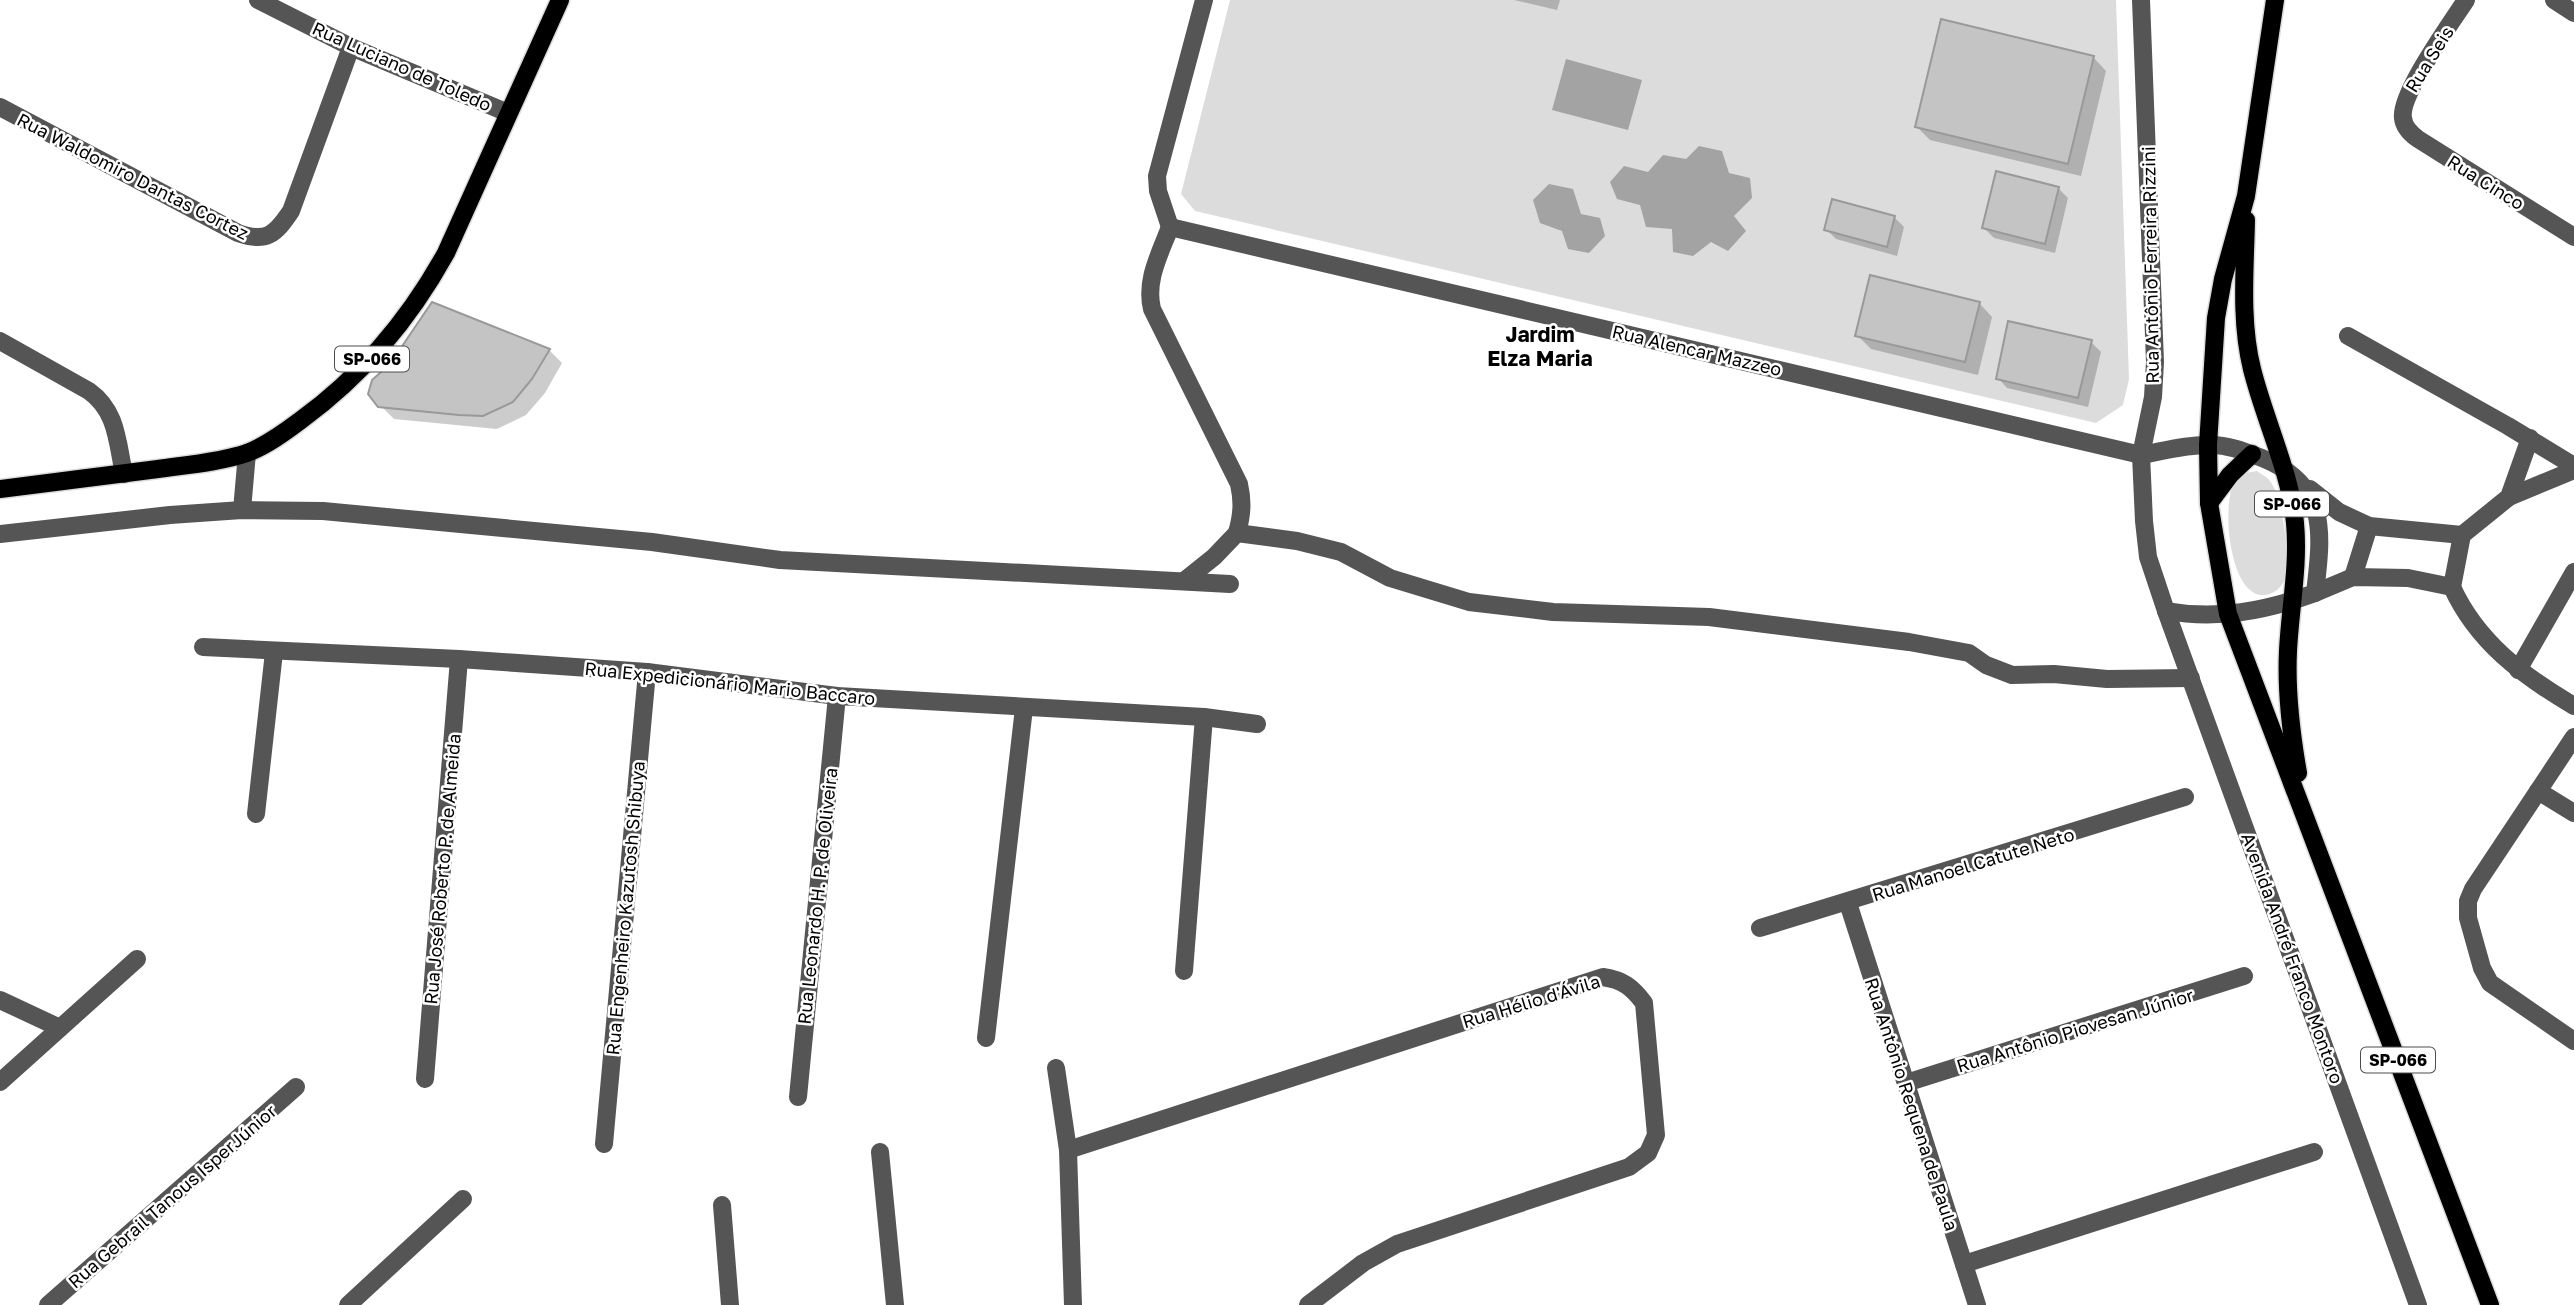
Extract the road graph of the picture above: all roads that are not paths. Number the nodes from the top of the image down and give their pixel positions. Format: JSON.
{"nodes":[{"id":1,"x":258,"y":0,"type":"edge"},
{"id":2,"x":560,"y":0,"type":"edge"},
{"id":3,"x":1204,"y":0,"type":"edge"},
{"id":4,"x":2141,"y":0,"type":"edge"},
{"id":5,"x":2275,"y":0,"type":"edge"},
{"id":6,"x":2466,"y":0,"type":"edge"},
{"id":7,"x":2554,"y":0,"type":"edge"},
{"id":8,"x":2574,"y":13,"type":"edge"},
{"id":9,"x":351,"y":47,"type":"junction"},
{"id":10,"x":0,"y":107,"type":"edge"},
{"id":11,"x":509,"y":113,"type":"junction"},
{"id":12,"x":2403,"y":121,"type":"joint"},
{"id":13,"x":2246,"y":196,"type":"junction"},
{"id":14,"x":1170,"y":227,"type":"junction"},
{"id":15,"x":2574,"y":237,"type":"edge"},
{"id":16,"x":2348,"y":336,"type":"dead end"},
{"id":17,"x":0,"y":341,"type":"edge"},
{"id":18,"x":2530,"y":439,"type":"junction"},
{"id":19,"x":2208,"y":445,"type":"junction"},
{"id":20,"x":247,"y":453,"type":"junction"},
{"id":21,"x":2252,"y":454,"type":"junction"},
{"id":22,"x":2141,"y":455,"type":"junction"},
{"id":23,"x":2281,"y":467,"type":"junction"},
{"id":24,"x":2574,"y":468,"type":"edge"},
{"id":25,"x":124,"y":474,"type":"junction"},
{"id":26,"x":2304,"y":484,"type":"junction"},
{"id":27,"x":0,"y":489,"type":"edge"},
{"id":28,"x":2509,"y":497,"type":"junction"},
{"id":29,"x":2209,"y":503,"type":"junction"},
{"id":30,"x":242,"y":510,"type":"junction"},
{"id":31,"x":2369,"y":526,"type":"junction"},
{"id":32,"x":1237,"y":533,"type":"junction"},
{"id":33,"x":0,"y":534,"type":"edge"},
{"id":34,"x":2462,"y":534,"type":"junction"},
{"id":35,"x":2574,"y":572,"type":"edge"},
{"id":36,"x":2353,"y":577,"type":"junction"},
{"id":37,"x":1184,"y":581,"type":"junction"},
{"id":38,"x":1230,"y":584,"type":"dead end"},
{"id":39,"x":2452,"y":587,"type":"junction"},
{"id":40,"x":2315,"y":593,"type":"junction"},
{"id":41,"x":2291,"y":602,"type":"junction"},
{"id":42,"x":2166,"y":611,"type":"junction"},
{"id":43,"x":2228,"y":614,"type":"junction"},
{"id":44,"x":203,"y":647,"type":"dead end"},
{"id":45,"x":274,"y":652,"type":"junction"},
{"id":46,"x":459,"y":659,"type":"junction"},
{"id":47,"x":2518,"y":670,"type":"junction"},
{"id":48,"x":647,"y":672,"type":"junction"},
{"id":49,"x":2192,"y":678,"type":"junction"},
{"id":50,"x":837,"y":696,"type":"junction"},
{"id":51,"x":2574,"y":706,"type":"edge"},
{"id":52,"x":1024,"y":708,"type":"junction"},
{"id":53,"x":1203,"y":717,"type":"junction"},
{"id":54,"x":1257,"y":724,"type":"dead end"},
{"id":55,"x":2574,"y":737,"type":"edge"},
{"id":56,"x":2538,"y":791,"type":"junction"},
{"id":57,"x":2185,"y":797,"type":"dead end"},
{"id":58,"x":2574,"y":813,"type":"edge"},
{"id":59,"x":256,"y":814,"type":"dead end"},
{"id":60,"x":2306,"y":816,"type":"junction"},
{"id":61,"x":1848,"y":903,"type":"junction"},
{"id":62,"x":1760,"y":928,"type":"dead end"},
{"id":63,"x":137,"y":959,"type":"dead end"},
{"id":64,"x":1184,"y":971,"type":"dead end"},
{"id":65,"x":2244,"y":976,"type":"dead end"},
{"id":66,"x":0,"y":1000,"type":"edge"},
{"id":67,"x":60,"y":1028,"type":"junction"},
{"id":68,"x":986,"y":1038,"type":"dead end"},
{"id":69,"x":2574,"y":1041,"type":"edge"},
{"id":70,"x":1056,"y":1068,"type":"dead end"},
{"id":71,"x":425,"y":1079,"type":"dead end"},
{"id":72,"x":0,"y":1082,"type":"edge"},
{"id":73,"x":1906,"y":1083,"type":"junction"},
{"id":74,"x":296,"y":1087,"type":"dead end"},
{"id":75,"x":797,"y":1097,"type":"dead end"},
{"id":76,"x":604,"y":1144,"type":"dead end"},
{"id":77,"x":1068,"y":1150,"type":"junction"},
{"id":78,"x":880,"y":1152,"type":"dead end"},
{"id":79,"x":2314,"y":1152,"type":"dead end"},
{"id":80,"x":463,"y":1199,"type":"dead end"},
{"id":81,"x":722,"y":1205,"type":"dead end"},
{"id":82,"x":1964,"y":1264,"type":"junction"},
{"id":83,"x":48,"y":1305,"type":"edge"},
{"id":84,"x":348,"y":1305,"type":"edge"},
{"id":85,"x":730,"y":1305,"type":"edge"},
{"id":86,"x":895,"y":1305,"type":"edge"},
{"id":87,"x":1073,"y":1305,"type":"edge"},
{"id":88,"x":1308,"y":1305,"type":"edge"},
{"id":89,"x":1977,"y":1305,"type":"edge"},
{"id":90,"x":2418,"y":1305,"type":"edge"},
{"id":91,"x":2490,"y":1305,"type":"edge"}],
"edges":[{"from":1,"to":9,"type":"street","name":"Rua Luciano de Toledo"},
{"from":2,"to":11,"type":"main road","number":"SP-066"},
{"from":3,"to":14,"type":"street"},
{"from":4,"to":22,"type":"street","name":"Rua Antônio Ferreira Rizzini"},
{"from":5,"to":13,"type":"main road","number":"SP-066"},
{"from":6,"to":12,"type":"street","name":"Rua Seis"},
{"from":7,"to":8,"type":"street"},
{"from":9,"to":10,"type":"street","name":"Rua Waldomiro Dantas Cortez"},
{"from":9,"to":11,"type":"street","name":"Rua Luciano de Toledo"},
{"from":11,"to":20,"type":"main road","number":"SP-066"},
{"from":12,"to":15,"type":"street","name":"Rua Cinco"},
{"from":13,"to":19,"type":"main road","number":"SP-066"},
{"from":13,"to":23,"type":"main road","number":"SP-066"},
{"from":14,"to":22,"type":"street","name":"Rua Alencar Mazzeo"},
{"from":14,"to":32,"type":"street"},
{"from":16,"to":18,"type":"street"},
{"from":17,"to":25,"type":"street"},
{"from":18,"to":24,"type":"street"},
{"from":18,"to":28,"type":"street"},
{"from":19,"to":21,"type":"street"},
{"from":19,"to":22,"type":"street"},
{"from":19,"to":29,"type":"main road","number":"SP-066"},
{"from":20,"to":25,"type":"main road","number":"SP-066"},
{"from":20,"to":30,"type":"street"},
{"from":21,"to":23,"type":"street"},
{"from":21,"to":29,"type":"main road"},
{"from":22,"to":42,"type":"street","name":"Rua Antônio Ferreira Rizzini"},
{"from":23,"to":26,"type":"street"},
{"from":23,"to":41,"type":"main road","number":"SP-066"},
{"from":24,"to":28,"type":"street"},
{"from":25,"to":27,"type":"main road","number":"SP-066"},
{"from":26,"to":31,"type":"street"},
{"from":26,"to":40,"type":"street"},
{"from":28,"to":34,"type":"street"},
{"from":29,"to":43,"type":"main road","number":"SP-066"},
{"from":30,"to":33,"type":"street"},
{"from":30,"to":37,"type":"street"},
{"from":31,"to":34,"type":"street"},
{"from":31,"to":36,"type":"street"},
{"from":32,"to":37,"type":"street"},
{"from":32,"to":49,"type":"street"},
{"from":34,"to":39,"type":"street"},
{"from":35,"to":47,"type":"street"},
{"from":36,"to":39,"type":"street"},
{"from":36,"to":40,"type":"street"},
{"from":37,"to":38,"type":"street"},
{"from":39,"to":47,"type":"street"},
{"from":40,"to":41,"type":"street"},
{"from":41,"to":43,"type":"street"},
{"from":41,"to":60,"type":"main road","number":"SP-066"},
{"from":42,"to":43,"type":"street"},
{"from":42,"to":49,"type":"street","name":"Avenida André Franco Montoro"},
{"from":43,"to":60,"type":"main road","number":"SP-066"},
{"from":44,"to":45,"type":"street","name":"Rua Expedicionário Mario Baccaro"},
{"from":45,"to":46,"type":"street","name":"Rua Expedicionário Mario Baccaro"},
{"from":45,"to":59,"type":"street"},
{"from":46,"to":48,"type":"street","name":"Rua Expedicionário Mario Baccaro"},
{"from":46,"to":71,"type":"street","name":"Rua José Roberto P. de Almeida"},
{"from":47,"to":51,"type":"street"},
{"from":48,"to":50,"type":"street","name":"Rua Expedicionário Mario Baccaro"},
{"from":48,"to":76,"type":"street","name":"Rua Engenheiro Kazutosh Shibuya"},
{"from":49,"to":90,"type":"street","name":"Avenida André Franco Montoro"},
{"from":50,"to":52,"type":"street","name":"Rua Expedicionário Mario Baccaro"},
{"from":50,"to":75,"type":"street","name":"Rua Leonardo H. P. de Oliveira"},
{"from":52,"to":53,"type":"street","name":"Rua Expedicionário Mario Baccaro"},
{"from":52,"to":68,"type":"street"},
{"from":53,"to":54,"type":"street","name":"Rua Expedicionário Mario Baccaro"},
{"from":53,"to":64,"type":"street"},
{"from":55,"to":56,"type":"street"},
{"from":56,"to":58,"type":"street"},
{"from":56,"to":69,"type":"street"},
{"from":57,"to":61,"type":"street","name":"Rua Manoel Catute Neto"},
{"from":60,"to":91,"type":"main road","number":"SP-066"},
{"from":61,"to":62,"type":"street","name":"Rua Manoel Catute Neto"},
{"from":61,"to":73,"type":"street","name":"Rua Antônio Requena de Paula"},
{"from":63,"to":67,"type":"street"},
{"from":65,"to":73,"type":"street","name":"Rua Antônio Piovesan Júnior"},
{"from":66,"to":67,"type":"street"},
{"from":67,"to":72,"type":"street"},
{"from":70,"to":77,"type":"street"},
{"from":73,"to":82,"type":"street","name":"Rua Antônio Requena de Paula"},
{"from":74,"to":83,"type":"street","name":"Rua Gebrail Tanous IsperJúnior"},
{"from":77,"to":87,"type":"street"},
{"from":77,"to":88,"type":"street","name":"Rua Hélio d'Ávila"},
{"from":78,"to":86,"type":"street"},
{"from":79,"to":82,"type":"street"},
{"from":80,"to":84,"type":"street"},
{"from":81,"to":85,"type":"street"},
{"from":82,"to":89,"type":"street","name":"Rua Antônio Requena de Paula"}]}
